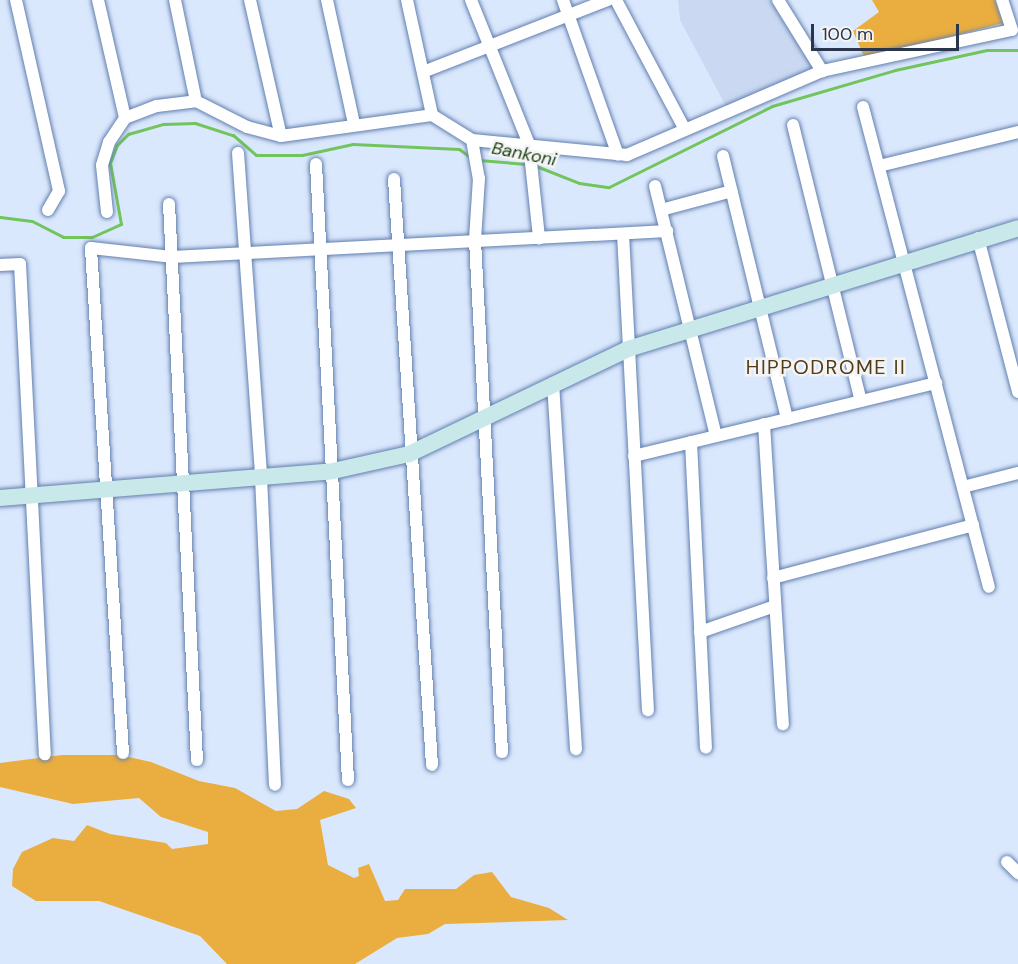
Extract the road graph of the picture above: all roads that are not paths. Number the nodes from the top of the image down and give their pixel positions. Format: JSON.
{"nodes":[{"id":1,"x":16,"y":0,"type":"edge"},
{"id":2,"x":98,"y":0,"type":"edge"},
{"id":3,"x":175,"y":0,"type":"edge"},
{"id":4,"x":250,"y":0,"type":"edge"},
{"id":5,"x":327,"y":0,"type":"edge"},
{"id":6,"x":407,"y":0,"type":"edge"},
{"id":7,"x":471,"y":0,"type":"edge"},
{"id":8,"x":563,"y":0,"type":"edge"},
{"id":9,"x":608,"y":0,"type":"edge"},
{"id":10,"x":616,"y":0,"type":"edge"},
{"id":11,"x":778,"y":0,"type":"edge"},
{"id":12,"x":1002,"y":0,"type":"edge"},
{"id":13,"x":569,"y":15,"type":"junction"},
{"id":14,"x":488,"y":48,"type":"junction"},
{"id":15,"x":822,"y":71,"type":"junction"},
{"id":16,"x":423,"y":72,"type":"junction"},
{"id":17,"x":196,"y":101,"type":"junction"},
{"id":18,"x":863,"y":107,"type":"dead end"},
{"id":19,"x":432,"y":115,"type":"junction"},
{"id":20,"x":125,"y":118,"type":"junction"},
{"id":21,"x":354,"y":124,"type":"junction"},
{"id":22,"x":793,"y":125,"type":"dead end"},
{"id":23,"x":685,"y":130,"type":"junction"},
{"id":24,"x":1018,"y":132,"type":"edge"},
{"id":25,"x":281,"y":136,"type":"junction"},
{"id":26,"x":472,"y":140,"type":"junction"},
{"id":27,"x":529,"y":144,"type":"junction"},
{"id":28,"x":238,"y":153,"type":"dead end"},
{"id":29,"x":618,"y":155,"type":"junction"},
{"id":30,"x":723,"y":156,"type":"dead end"},
{"id":31,"x":316,"y":164,"type":"dead end"},
{"id":32,"x":879,"y":166,"type":"junction"},
{"id":33,"x":394,"y":178,"type":"dead end"},
{"id":34,"x":655,"y":186,"type":"dead end"},
{"id":35,"x":732,"y":191,"type":"junction"},
{"id":36,"x":169,"y":204,"type":"dead end"},
{"id":37,"x":48,"y":210,"type":"dead end"},
{"id":38,"x":661,"y":210,"type":"junction"},
{"id":39,"x":106,"y":212,"type":"dead end"},
{"id":40,"x":1018,"y":228,"type":"edge"},
{"id":41,"x":667,"y":231,"type":"junction"},
{"id":42,"x":623,"y":234,"type":"junction"},
{"id":43,"x":539,"y":238,"type":"junction"},
{"id":44,"x":978,"y":238,"type":"junction"},
{"id":45,"x":475,"y":240,"type":"junction"},
{"id":46,"x":398,"y":244,"type":"junction"},
{"id":47,"x":323,"y":248,"type":"junction"},
{"id":48,"x":245,"y":253,"type":"junction"},
{"id":49,"x":172,"y":258,"type":"junction"},
{"id":50,"x":903,"y":260,"type":"junction"},
{"id":51,"x":0,"y":265,"type":"edge"},
{"id":52,"x":832,"y":282,"type":"junction"},
{"id":53,"x":760,"y":306,"type":"junction"},
{"id":54,"x":691,"y":327,"type":"junction"},
{"id":55,"x":628,"y":349,"type":"junction"},
{"id":56,"x":553,"y":383,"type":"junction"},
{"id":57,"x":936,"y":383,"type":"junction"},
{"id":58,"x":1018,"y":392,"type":"edge"},
{"id":59,"x":861,"y":401,"type":"junction"},
{"id":60,"x":484,"y":417,"type":"junction"},
{"id":61,"x":788,"y":419,"type":"junction"},
{"id":62,"x":764,"y":424,"type":"junction"},
{"id":63,"x":716,"y":436,"type":"junction"},
{"id":64,"x":691,"y":442,"type":"junction"},
{"id":65,"x":409,"y":454,"type":"junction"},
{"id":66,"x":634,"y":456,"type":"junction"},
{"id":67,"x":333,"y":471,"type":"junction"},
{"id":68,"x":1018,"y":473,"type":"edge"},
{"id":69,"x":261,"y":477,"type":"junction"},
{"id":70,"x":186,"y":484,"type":"junction"},
{"id":71,"x":963,"y":487,"type":"junction"},
{"id":72,"x":109,"y":490,"type":"junction"},
{"id":73,"x":31,"y":497,"type":"junction"},
{"id":74,"x":0,"y":498,"type":"edge"},
{"id":75,"x":973,"y":525,"type":"junction"},
{"id":76,"x":773,"y":578,"type":"junction"},
{"id":77,"x":989,"y":587,"type":"dead end"},
{"id":78,"x":775,"y":606,"type":"junction"},
{"id":79,"x":700,"y":632,"type":"junction"},
{"id":80,"x":648,"y":710,"type":"dead end"},
{"id":81,"x":783,"y":724,"type":"dead end"},
{"id":82,"x":706,"y":748,"type":"dead end"},
{"id":83,"x":576,"y":749,"type":"dead end"},
{"id":84,"x":502,"y":752,"type":"dead end"},
{"id":85,"x":123,"y":753,"type":"dead end"},
{"id":86,"x":45,"y":754,"type":"dead end"},
{"id":87,"x":197,"y":760,"type":"dead end"},
{"id":88,"x":432,"y":765,"type":"dead end"},
{"id":89,"x":348,"y":780,"type":"dead end"},
{"id":90,"x":275,"y":785,"type":"dead end"},
{"id":91,"x":1007,"y":862,"type":"dead end"},
{"id":92,"x":1018,"y":873,"type":"edge"}],
"edges":[{"from":1,"to":37,"type":"street"},
{"from":2,"to":20,"type":"street"},
{"from":3,"to":17,"type":"street"},
{"from":4,"to":25,"type":"street"},
{"from":5,"to":21,"type":"street"},
{"from":6,"to":16,"type":"street"},
{"from":7,"to":14,"type":"street"},
{"from":8,"to":13,"type":"street"},
{"from":9,"to":13,"type":"street"},
{"from":10,"to":23,"type":"street"},
{"from":11,"to":15,"type":"street"},
{"from":12,"to":15,"type":"street"},
{"from":13,"to":14,"type":"street"},
{"from":13,"to":29,"type":"street"},
{"from":14,"to":16,"type":"street"},
{"from":14,"to":27,"type":"street"},
{"from":15,"to":23,"type":"street"},
{"from":16,"to":19,"type":"street"},
{"from":17,"to":20,"type":"street"},
{"from":17,"to":25,"type":"street"},
{"from":18,"to":32,"type":"street"},
{"from":19,"to":21,"type":"street"},
{"from":19,"to":26,"type":"street"},
{"from":20,"to":39,"type":"street"},
{"from":21,"to":25,"type":"street"},
{"from":22,"to":52,"type":"street"},
{"from":23,"to":29,"type":"street"},
{"from":24,"to":32,"type":"street"},
{"from":26,"to":27,"type":"street"},
{"from":26,"to":45,"type":"street"},
{"from":27,"to":29,"type":"street"},
{"from":27,"to":43,"type":"street"},
{"from":28,"to":48,"type":"street"},
{"from":30,"to":35,"type":"street"},
{"from":31,"to":47,"type":"street"},
{"from":32,"to":50,"type":"street"},
{"from":33,"to":46,"type":"street"},
{"from":34,"to":38,"type":"street"},
{"from":35,"to":38,"type":"street"},
{"from":35,"to":53,"type":"street"},
{"from":36,"to":49,"type":"street"},
{"from":38,"to":41,"type":"street"},
{"from":40,"to":44,"type":"street"},
{"from":41,"to":42,"type":"street"},
{"from":41,"to":54,"type":"street"},
{"from":42,"to":43,"type":"street"},
{"from":42,"to":55,"type":"street"},
{"from":43,"to":45,"type":"street"},
{"from":44,"to":50,"type":"street"},
{"from":44,"to":58,"type":"street"},
{"from":45,"to":46,"type":"street"},
{"from":45,"to":60,"type":"street"},
{"from":46,"to":47,"type":"street"},
{"from":46,"to":65,"type":"street"},
{"from":47,"to":48,"type":"street"},
{"from":47,"to":67,"type":"street"},
{"from":48,"to":49,"type":"street"},
{"from":48,"to":69,"type":"street"},
{"from":49,"to":70,"type":"street"},
{"from":49,"to":72,"type":"street"},
{"from":50,"to":52,"type":"street"},
{"from":50,"to":57,"type":"street"},
{"from":51,"to":73,"type":"street"},
{"from":52,"to":53,"type":"street"},
{"from":52,"to":59,"type":"street"},
{"from":53,"to":54,"type":"street"},
{"from":53,"to":61,"type":"street"},
{"from":54,"to":55,"type":"street"},
{"from":54,"to":63,"type":"street"},
{"from":55,"to":56,"type":"street"},
{"from":55,"to":66,"type":"street"},
{"from":56,"to":60,"type":"street"},
{"from":56,"to":83,"type":"street"},
{"from":57,"to":59,"type":"street"},
{"from":57,"to":71,"type":"street"},
{"from":59,"to":61,"type":"street"},
{"from":60,"to":65,"type":"street"},
{"from":60,"to":84,"type":"street"},
{"from":61,"to":62,"type":"street"},
{"from":62,"to":63,"type":"street"},
{"from":62,"to":76,"type":"street"},
{"from":63,"to":64,"type":"street"},
{"from":64,"to":66,"type":"street"},
{"from":64,"to":79,"type":"street"},
{"from":65,"to":67,"type":"street"},
{"from":65,"to":88,"type":"street"},
{"from":66,"to":80,"type":"street"},
{"from":67,"to":69,"type":"street"},
{"from":67,"to":89,"type":"street"},
{"from":68,"to":71,"type":"street"},
{"from":69,"to":70,"type":"street"},
{"from":69,"to":90,"type":"street"},
{"from":70,"to":72,"type":"street"},
{"from":70,"to":87,"type":"street"},
{"from":71,"to":75,"type":"street"},
{"from":72,"to":73,"type":"street"},
{"from":72,"to":85,"type":"street"},
{"from":73,"to":74,"type":"street"},
{"from":73,"to":86,"type":"street"},
{"from":75,"to":76,"type":"street"},
{"from":75,"to":77,"type":"street"},
{"from":76,"to":78,"type":"street"},
{"from":78,"to":79,"type":"street"},
{"from":78,"to":81,"type":"street"},
{"from":79,"to":82,"type":"street"},
{"from":91,"to":92,"type":"street"}]}
